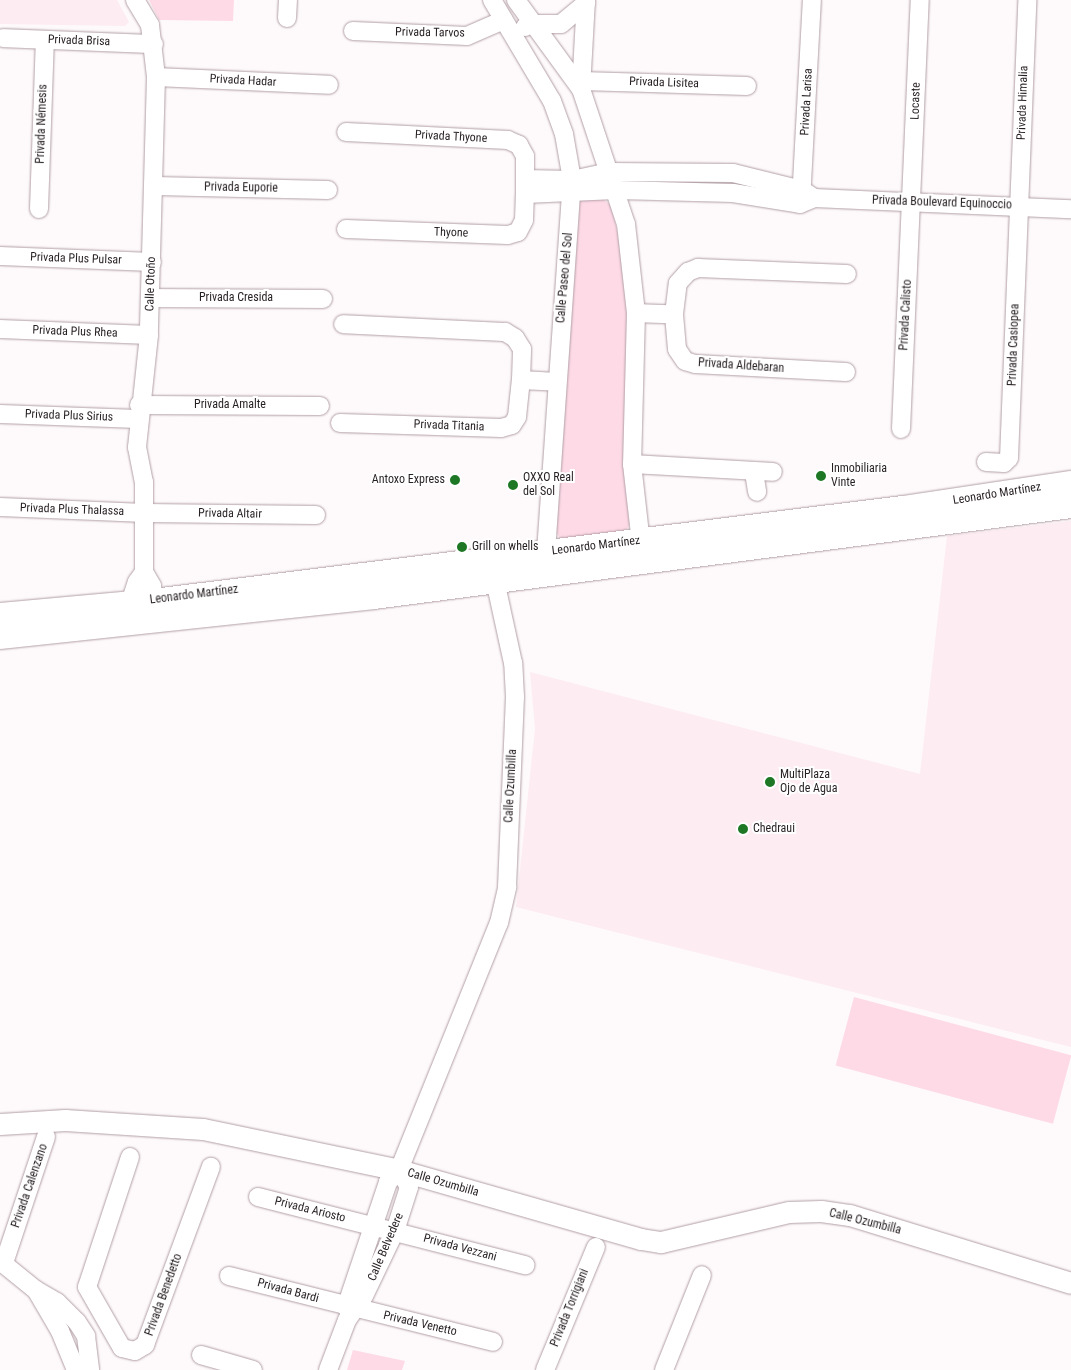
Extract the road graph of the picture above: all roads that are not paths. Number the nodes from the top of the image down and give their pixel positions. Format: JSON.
{"nodes":[{"id":1,"x":136,"y":0,"type":"edge"},
{"id":2,"x":288,"y":0,"type":"edge"},
{"id":3,"x":492,"y":0,"type":"edge"},
{"id":4,"x":516,"y":0,"type":"edge"},
{"id":5,"x":812,"y":0,"type":"edge"},
{"id":6,"x":920,"y":0,"type":"edge"},
{"id":7,"x":1027,"y":0,"type":"edge"},
{"id":8,"x":586,"y":2,"type":"edge"},
{"id":9,"x":287,"y":18,"type":"dead end"},
{"id":10,"x":531,"y":24,"type":"junction"},
{"id":11,"x":508,"y":27,"type":"junction"},
{"id":12,"x":352,"y":31,"type":"dead end"},
{"id":13,"x":3,"y":38,"type":"dead end"},
{"id":14,"x":45,"y":40,"type":"junction"},
{"id":15,"x":154,"y":44,"type":"junction"},
{"id":16,"x":156,"y":77,"type":"junction"},
{"id":17,"x":329,"y":84,"type":"dead end"},
{"id":18,"x":581,"y":85,"type":"junction"},
{"id":19,"x":747,"y":86,"type":"dead end"},
{"id":20,"x":346,"y":132,"type":"dead end"},
{"id":21,"x":608,"y":172,"type":"junction"},
{"id":22,"x":155,"y":186,"type":"junction"},
{"id":23,"x":525,"y":187,"type":"junction"},
{"id":24,"x":572,"y":187,"type":"junction"},
{"id":25,"x":328,"y":190,"type":"dead end"},
{"id":26,"x":616,"y":190,"type":"junction"},
{"id":27,"x":805,"y":197,"type":"junction"},
{"id":28,"x":911,"y":202,"type":"junction"},
{"id":29,"x":1020,"y":206,"type":"junction"},
{"id":30,"x":39,"y":209,"type":"dead end"},
{"id":31,"x":1071,"y":209,"type":"edge"},
{"id":32,"x":346,"y":229,"type":"dead end"},
{"id":33,"x":0,"y":256,"type":"edge"},
{"id":34,"x":152,"y":262,"type":"junction"},
{"id":35,"x":847,"y":274,"type":"dead end"},
{"id":36,"x":150,"y":298,"type":"junction"},
{"id":37,"x":323,"y":299,"type":"dead end"},
{"id":38,"x":636,"y":313,"type":"junction"},
{"id":39,"x":674,"y":314,"type":"junction"},
{"id":40,"x":343,"y":324,"type":"dead end"},
{"id":41,"x":0,"y":329,"type":"edge"},
{"id":42,"x":149,"y":335,"type":"junction"},
{"id":43,"x":846,"y":372,"type":"dead end"},
{"id":44,"x":521,"y":380,"type":"junction"},
{"id":45,"x":557,"y":382,"type":"junction"},
{"id":46,"x":320,"y":406,"type":"dead end"},
{"id":47,"x":139,"y":412,"type":"junction"},
{"id":48,"x":0,"y":414,"type":"edge"},
{"id":49,"x":340,"y":423,"type":"dead end"},
{"id":50,"x":901,"y":429,"type":"dead end"},
{"id":51,"x":986,"y":462,"type":"dead end"},
{"id":52,"x":632,"y":464,"type":"junction"},
{"id":53,"x":754,"y":472,"type":"junction"},
{"id":54,"x":773,"y":472,"type":"dead end"},
{"id":55,"x":1071,"y":482,"type":"edge"},
{"id":56,"x":757,"y":492,"type":"dead end"},
{"id":57,"x":1071,"y":506,"type":"edge"},
{"id":58,"x":0,"y":507,"type":"edge"},
{"id":59,"x":145,"y":513,"type":"junction"},
{"id":60,"x":316,"y":515,"type":"dead end"},
{"id":61,"x":904,"y":518,"type":"junction"},
{"id":62,"x":642,"y":551,"type":"junction"},
{"id":63,"x":546,"y":552,"type":"junction"},
{"id":64,"x":490,"y":558,"type":"junction"},
{"id":65,"x":144,"y":572,"type":"junction"},
{"id":66,"x":544,"y":575,"type":"junction"},
{"id":67,"x":495,"y":582,"type":"junction"},
{"id":68,"x":155,"y":611,"type":"junction"},
{"id":69,"x":130,"y":614,"type":"junction"},
{"id":70,"x":0,"y":616,"type":"edge"},
{"id":71,"x":0,"y":636,"type":"edge"},
{"id":72,"x":0,"y":1124,"type":"edge"},
{"id":73,"x":46,"y":1137,"type":"dead end"},
{"id":74,"x":130,"y":1157,"type":"dead end"},
{"id":75,"x":211,"y":1168,"type":"dead end"},
{"id":76,"x":399,"y":1170,"type":"junction"},
{"id":77,"x":258,"y":1197,"type":"dead end"},
{"id":78,"x":368,"y":1225,"type":"junction"},
{"id":79,"x":395,"y":1231,"type":"junction"},
{"id":80,"x":596,"y":1247,"type":"dead end"},
{"id":81,"x":2,"y":1262,"type":"edge"},
{"id":82,"x":525,"y":1265,"type":"dead end"},
{"id":83,"x":229,"y":1276,"type":"dead end"},
{"id":84,"x":702,"y":1276,"type":"dead end"},
{"id":85,"x":1071,"y":1283,"type":"edge"},
{"id":86,"x":36,"y":1290,"type":"junction"},
{"id":87,"x":350,"y":1312,"type":"junction"},
{"id":88,"x":110,"y":1325,"type":"junction"},
{"id":89,"x":82,"y":1329,"type":"junction"},
{"id":90,"x":60,"y":1331,"type":"junction"},
{"id":91,"x":492,"y":1342,"type":"dead end"},
{"id":92,"x":201,"y":1355,"type":"dead end"},
{"id":93,"x":76,"y":1370,"type":"edge"},
{"id":94,"x":90,"y":1370,"type":"edge"},
{"id":95,"x":254,"y":1370,"type":"edge"},
{"id":96,"x":328,"y":1370,"type":"edge"},
{"id":97,"x":545,"y":1370,"type":"edge"},
{"id":98,"x":664,"y":1370,"type":"edge"}],
"edges":[{"from":1,"to":15,"type":"street","name":"Calle Otoño"},
{"from":2,"to":9,"type":"street"},
{"from":3,"to":11,"type":"street","name":"Calle Paseo del Sol"},
{"from":4,"to":10,"type":"street"},
{"from":5,"to":27,"type":"street","name":"Privada Larisa"},
{"from":6,"to":28,"type":"street","name":"Locaste"},
{"from":7,"to":29,"type":"street","name":"Privada Himalia"},
{"from":8,"to":10,"type":"street"},
{"from":8,"to":18,"type":"street"},
{"from":10,"to":11,"type":"street","name":"Privada Tarvos"},
{"from":10,"to":18,"type":"street"},
{"from":11,"to":12,"type":"street","name":"Privada Tarvos"},
{"from":11,"to":24,"type":"street","name":"Calle Paseo del Sol"},
{"from":13,"to":14,"type":"street","name":"Privada Brisa"},
{"from":14,"to":15,"type":"street","name":"Privada Brisa"},
{"from":14,"to":30,"type":"street","name":"Privada Némesis"},
{"from":15,"to":16,"type":"street","name":"Calle Otoño"},
{"from":16,"to":17,"type":"street","name":"Privada Hadar"},
{"from":16,"to":22,"type":"street","name":"Calle Otoño"},
{"from":18,"to":19,"type":"street","name":"Privada Lisitea"},
{"from":18,"to":21,"type":"street"},
{"from":20,"to":23,"type":"street","name":"Privada Thyone"},
{"from":21,"to":24,"type":"street","name":"Privada Boulevard Equinoccio"},
{"from":21,"to":26,"type":"street"},
{"from":21,"to":27,"type":"street","name":"Privada Boulevard Equinoccio"},
{"from":22,"to":25,"type":"street","name":"Privada Euporie"},
{"from":22,"to":34,"type":"street","name":"Calle Otoño"},
{"from":23,"to":24,"type":"street"},
{"from":23,"to":32,"type":"street","name":"Thyone"},
{"from":24,"to":26,"type":"street","name":"Privada Boulevard Equinoccio"},
{"from":24,"to":45,"type":"street","name":"Calle Paseo del Sol"},
{"from":26,"to":27,"type":"street","name":"Privada Boulevard Equinoccio"},
{"from":26,"to":38,"type":"street"},
{"from":27,"to":28,"type":"street","name":"Privada Boulevard Equinoccio"},
{"from":28,"to":29,"type":"street","name":"Privada Boulevard Equinoccio"},
{"from":28,"to":50,"type":"street","name":"Privada Calisto"},
{"from":29,"to":31,"type":"street","name":"Privada Boulevard Equinoccio"},
{"from":29,"to":51,"type":"street","name":"Privada Casiopea"},
{"from":33,"to":34,"type":"street","name":"Privada Plus Pulsar"},
{"from":34,"to":36,"type":"street","name":"Calle Otoño"},
{"from":35,"to":39,"type":"street","name":"Privada Aldebaran"},
{"from":36,"to":37,"type":"street","name":"Privada Cresida"},
{"from":36,"to":42,"type":"street","name":"Calle Otoño"},
{"from":38,"to":39,"type":"street"},
{"from":38,"to":52,"type":"street"},
{"from":39,"to":43,"type":"street","name":"Privada Aldebaran"},
{"from":40,"to":44,"type":"street","name":"Privada Titania"},
{"from":41,"to":42,"type":"street","name":"Privada Plus Rhea"},
{"from":42,"to":47,"type":"street","name":"Calle Otoño"},
{"from":44,"to":45,"type":"street"},
{"from":44,"to":49,"type":"street","name":"Privada Titania"},
{"from":45,"to":63,"type":"street","name":"Calle Paseo del Sol"},
{"from":46,"to":47,"type":"street","name":"Privada Amalte"},
{"from":47,"to":48,"type":"street","name":"Privada Plus Sirius"},
{"from":47,"to":59,"type":"street","name":"Calle Otoño"},
{"from":52,"to":53,"type":"street"},
{"from":52,"to":62,"type":"street"},
{"from":53,"to":54,"type":"street"},
{"from":53,"to":56,"type":"street"},
{"from":55,"to":61,"type":"main road","name":"Leonardo Martínez"},
{"from":57,"to":61,"type":"main road","name":"Leonardo Martínez"},
{"from":58,"to":59,"type":"street","name":"Privada Plus Thalassa"},
{"from":59,"to":60,"type":"street","name":"Privada Altair"},
{"from":59,"to":65,"type":"street","name":"Calle Otoño"},
{"from":61,"to":62,"type":"main road","name":"Leonardo Martínez"},
{"from":62,"to":63,"type":"main road","name":"Leonardo Martínez"},
{"from":62,"to":66,"type":"main road","name":"Leonardo Martínez"},
{"from":63,"to":64,"type":"main road","name":"Leonardo Martínez"},
{"from":63,"to":66,"type":"street","name":"Calle Paseo del Sol"},
{"from":64,"to":67,"type":"street","name":"Calle Ozumbilla"},
{"from":64,"to":68,"type":"main road","name":"Leonardo Martínez"},
{"from":65,"to":68,"type":"street","name":"Calle Otoño"},
{"from":65,"to":69,"type":"street","name":"Calle Otoño"},
{"from":66,"to":67,"type":"main road","name":"Leonardo Martínez"},
{"from":67,"to":68,"type":"main road","name":"Leonardo Martínez"},
{"from":67,"to":76,"type":"street","name":"Calle Ozumbilla"},
{"from":68,"to":69,"type":"main road","name":"Leonardo Martínez"},
{"from":69,"to":70,"type":"main road","name":"Leonardo Martínez"},
{"from":69,"to":71,"type":"main road","name":"Leonardo Martínez"},
{"from":72,"to":76,"type":"street"},
{"from":73,"to":81,"type":"street","name":"Privada Calenzano"},
{"from":74,"to":88,"type":"street","name":"Privada Benedetto"},
{"from":75,"to":88,"type":"street","name":"Privada Benedetto"},
{"from":76,"to":78,"type":"street","name":"Calle Belvedere"},
{"from":76,"to":79,"type":"street","name":"Calle Belvedere"},
{"from":76,"to":85,"type":"street","name":"Calle Ozumbilla"},
{"from":77,"to":78,"type":"street","name":"Privada Ariosto"},
{"from":78,"to":79,"type":"street","name":"Privada Ariosto"},
{"from":78,"to":87,"type":"street","name":"Calle Belvedere"},
{"from":79,"to":82,"type":"street","name":"Privada Vezzani"},
{"from":79,"to":87,"type":"street","name":"Calle Belvedere"},
{"from":80,"to":97,"type":"street","name":"Privada Torrigiani"},
{"from":81,"to":86,"type":"street"},
{"from":83,"to":87,"type":"street","name":"Privada Bardi"},
{"from":84,"to":98,"type":"street"},
{"from":86,"to":89,"type":"street"},
{"from":86,"to":90,"type":"street"},
{"from":87,"to":91,"type":"street","name":"Privada Venetto"},
{"from":87,"to":96,"type":"street","name":"Calle Belvedere"},
{"from":88,"to":89,"type":"street"},
{"from":89,"to":90,"type":"street"},
{"from":89,"to":94,"type":"street"},
{"from":90,"to":93,"type":"street"},
{"from":92,"to":95,"type":"street"}]}
